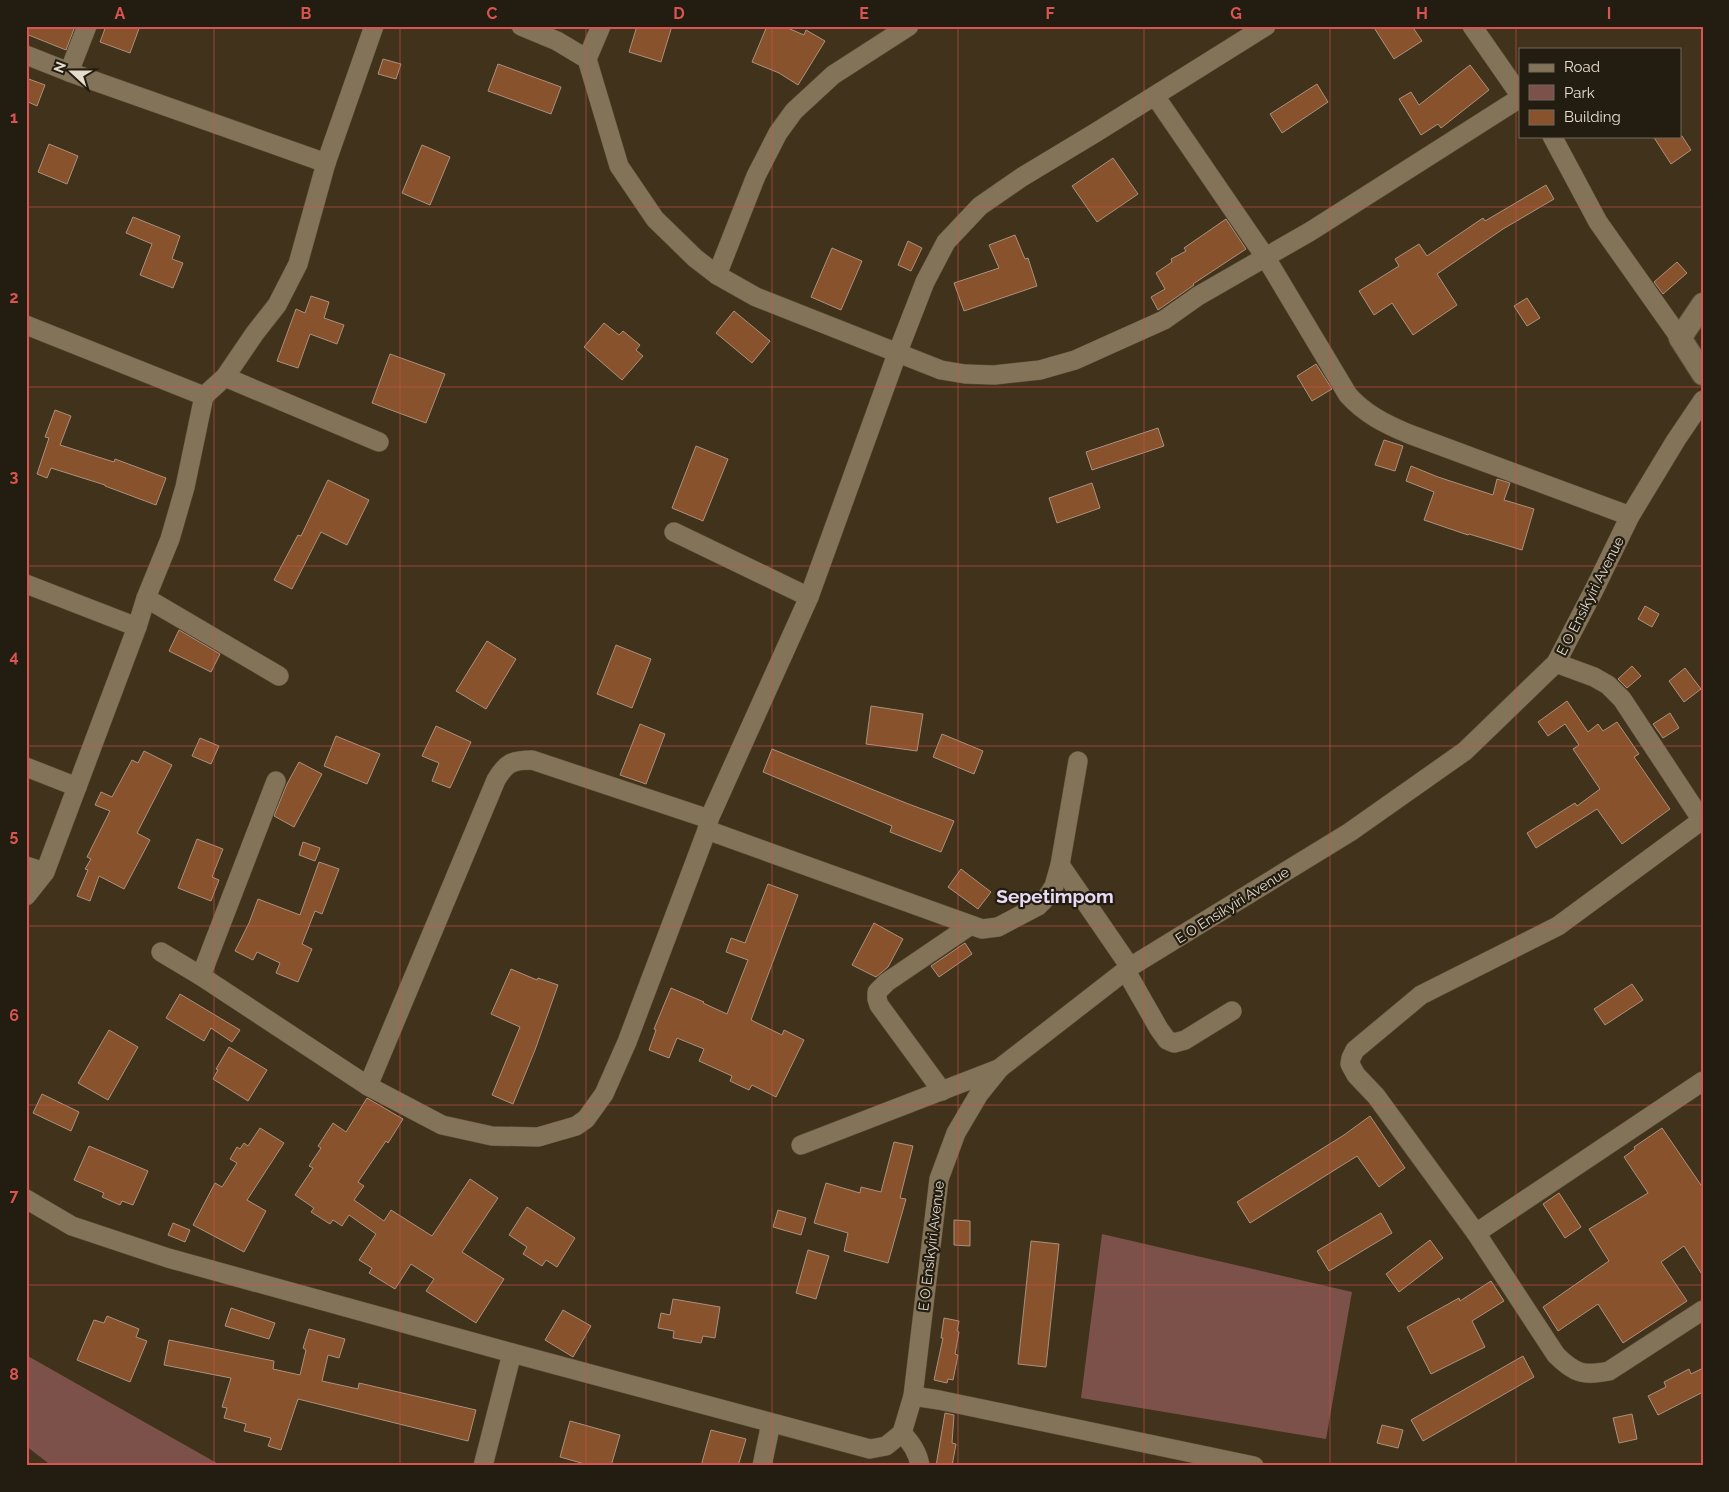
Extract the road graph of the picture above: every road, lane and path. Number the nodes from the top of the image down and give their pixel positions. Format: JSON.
{"nodes":[{"id":1,"x":87,"y":26,"type":"edge"},
{"id":2,"x":374,"y":26,"type":"edge"},
{"id":3,"x":521,"y":26,"type":"edge"},
{"id":4,"x":601,"y":26,"type":"edge"},
{"id":5,"x":910,"y":26,"type":"edge"},
{"id":6,"x":1266,"y":26,"type":"edge"},
{"id":7,"x":1472,"y":26,"type":"edge"},
{"id":8,"x":26,"y":54,"type":"edge"},
{"id":9,"x":587,"y":59,"type":"junction"},
{"id":10,"x":69,"y":72,"type":"junction"},
{"id":11,"x":1519,"y":95,"type":"edge"},
{"id":12,"x":1155,"y":96,"type":"junction"},
{"id":13,"x":1519,"y":97,"type":"edge"},
{"id":14,"x":1553,"y":138,"type":"edge"},
{"id":15,"x":326,"y":163,"type":"junction"},
{"id":16,"x":1266,"y":258,"type":"junction"},
{"id":17,"x":717,"y":275,"type":"junction"},
{"id":18,"x":1703,"y":304,"type":"edge"},
{"id":19,"x":26,"y":326,"type":"edge"},
{"id":20,"x":1680,"y":338,"type":"junction"},
{"id":21,"x":897,"y":354,"type":"junction"},
{"id":22,"x":1703,"y":374,"type":"edge"},
{"id":23,"x":225,"y":377,"type":"junction"},
{"id":24,"x":204,"y":396,"type":"junction"},
{"id":25,"x":1703,"y":400,"type":"edge"},
{"id":26,"x":379,"y":442,"type":"dead end"},
{"id":27,"x":1630,"y":516,"type":"junction"},
{"id":28,"x":674,"y":532,"type":"dead end"},
{"id":29,"x":26,"y":584,"type":"edge"},
{"id":30,"x":809,"y":597,"type":"junction"},
{"id":31,"x":146,"y":598,"type":"junction"},
{"id":32,"x":137,"y":627,"type":"junction"},
{"id":33,"x":1556,"y":663,"type":"junction"},
{"id":34,"x":279,"y":676,"type":"dead end"},
{"id":35,"x":1078,"y":761,"type":"dead end"},
{"id":36,"x":26,"y":767,"type":"edge"},
{"id":37,"x":276,"y":781,"type":"dead end"},
{"id":38,"x":78,"y":787,"type":"junction"},
{"id":39,"x":1702,"y":821,"type":"edge"},
{"id":40,"x":708,"y":825,"type":"junction"},
{"id":41,"x":1060,"y":865,"type":"junction"},
{"id":42,"x":26,"y":866,"type":"edge"},
{"id":43,"x":46,"y":872,"type":"junction"},
{"id":44,"x":26,"y":896,"type":"edge"},
{"id":45,"x":971,"y":925,"type":"junction"},
{"id":46,"x":161,"y":952,"type":"dead end"},
{"id":47,"x":1128,"y":969,"type":"junction"},
{"id":48,"x":201,"y":976,"type":"junction"},
{"id":49,"x":1232,"y":1011,"type":"dead end"},
{"id":50,"x":1000,"y":1068,"type":"junction"},
{"id":51,"x":1703,"y":1081,"type":"edge"},
{"id":52,"x":368,"y":1086,"type":"junction"},
{"id":53,"x":942,"y":1091,"type":"junction"},
{"id":54,"x":801,"y":1145,"type":"dead end"},
{"id":55,"x":26,"y":1199,"type":"edge"},
{"id":56,"x":1476,"y":1232,"type":"junction"},
{"id":57,"x":1703,"y":1310,"type":"edge"},
{"id":58,"x":512,"y":1353,"type":"junction"},
{"id":59,"x":913,"y":1396,"type":"junction"},
{"id":60,"x":771,"y":1423,"type":"junction"},
{"id":61,"x":902,"y":1433,"type":"junction"},
{"id":62,"x":483,"y":1466,"type":"edge"},
{"id":63,"x":762,"y":1466,"type":"edge"},
{"id":64,"x":920,"y":1466,"type":"edge"},
{"id":65,"x":1254,"y":1466,"type":"edge"}],
"edges":[{"from":1,"to":10,"type":"street"},
{"from":2,"to":15,"type":"street"},
{"from":3,"to":9,"type":"street"},
{"from":4,"to":9,"type":"street"},
{"from":5,"to":17,"type":"street"},
{"from":6,"to":12,"type":"street"},
{"from":7,"to":11,"type":"street"},
{"from":8,"to":10,"type":"street"},
{"from":9,"to":17,"type":"street"},
{"from":10,"to":15,"type":"street"},
{"from":12,"to":16,"type":"street"},
{"from":12,"to":21,"type":"street"},
{"from":13,"to":16,"type":"street"},
{"from":14,"to":20,"type":"street"},
{"from":15,"to":23,"type":"street"},
{"from":16,"to":21,"type":"street"},
{"from":16,"to":27,"type":"street"},
{"from":17,"to":21,"type":"street"},
{"from":18,"to":20,"type":"street"},
{"from":19,"to":24,"type":"street"},
{"from":20,"to":22,"type":"street"},
{"from":21,"to":30,"type":"street"},
{"from":23,"to":24,"type":"street"},
{"from":23,"to":26,"type":"street"},
{"from":24,"to":31,"type":"street"},
{"from":25,"to":27,"type":"street","name":"E O Ensikyiri Avenue"},
{"from":27,"to":33,"type":"street","name":"E O Ensikyiri Avenue"},
{"from":28,"to":30,"type":"street"},
{"from":29,"to":32,"type":"street"},
{"from":30,"to":40,"type":"street"},
{"from":31,"to":32,"type":"street"},
{"from":31,"to":34,"type":"street"},
{"from":32,"to":38,"type":"street"},
{"from":33,"to":39,"type":"street"},
{"from":33,"to":47,"type":"street","name":"E O Ensikyiri Avenue"},
{"from":35,"to":41,"type":"street"},
{"from":36,"to":38,"type":"street"},
{"from":37,"to":48,"type":"street"},
{"from":38,"to":43,"type":"street"},
{"from":39,"to":56,"type":"street"},
{"from":40,"to":45,"type":"street"},
{"from":40,"to":52,"type":"street"},
{"from":40,"to":52,"type":"street"},
{"from":41,"to":45,"type":"street"},
{"from":41,"to":47,"type":"street"},
{"from":42,"to":43,"type":"street"},
{"from":43,"to":44,"type":"street"},
{"from":45,"to":53,"type":"street"},
{"from":46,"to":48,"type":"street"},
{"from":47,"to":49,"type":"street"},
{"from":47,"to":50,"type":"street","name":"E O Ensikyiri Avenue"},
{"from":48,"to":52,"type":"street"},
{"from":50,"to":53,"type":"street"},
{"from":50,"to":59,"type":"street","name":"E O Ensikyiri Avenue"},
{"from":51,"to":56,"type":"street"},
{"from":53,"to":54,"type":"street"},
{"from":55,"to":58,"type":"street"},
{"from":56,"to":57,"type":"street"},
{"from":58,"to":60,"type":"street"},
{"from":58,"to":62,"type":"street"},
{"from":59,"to":61,"type":"street","name":"E O Ensikyiri Avenue"},
{"from":59,"to":65,"type":"street"},
{"from":60,"to":61,"type":"street"},
{"from":60,"to":63,"type":"street"},
{"from":61,"to":64,"type":"street"}]}
